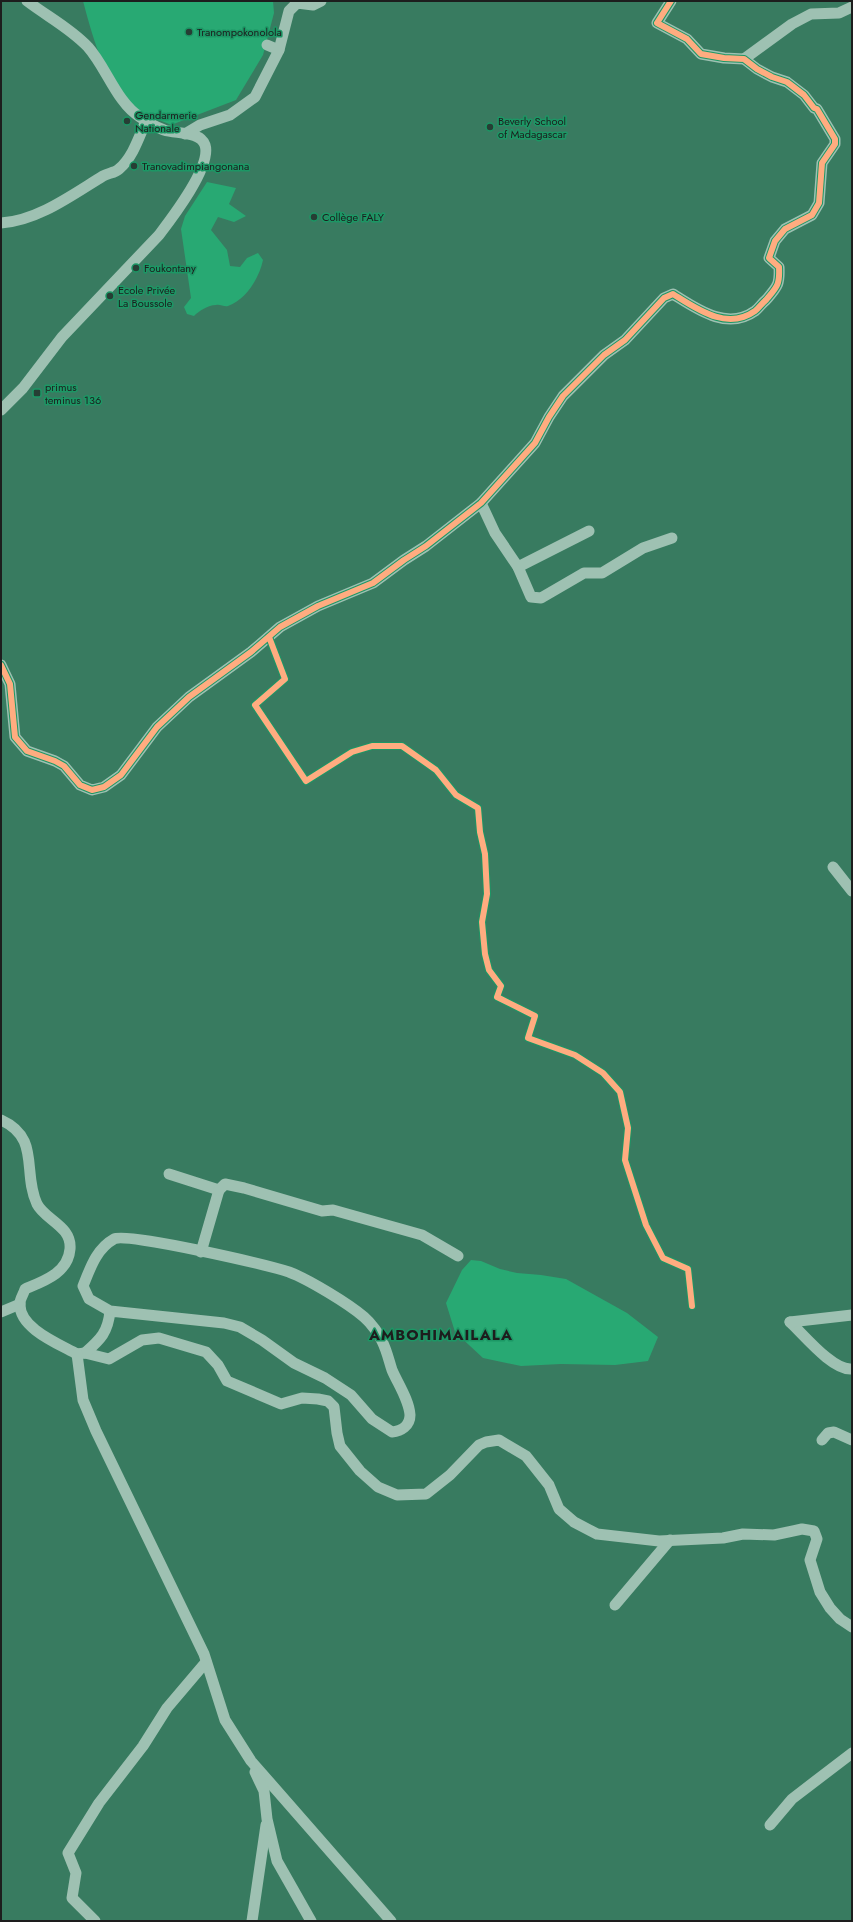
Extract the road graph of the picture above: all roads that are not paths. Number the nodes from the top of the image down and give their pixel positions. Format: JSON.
{"nodes":[{"id":1,"x":27,"y":1,"type":"edge"},
{"id":2,"x":321,"y":1,"type":"edge"},
{"id":3,"x":671,"y":1,"type":"edge"},
{"id":4,"x":287,"y":6,"type":"edge"},
{"id":5,"x":852,"y":7,"type":"edge"},
{"id":6,"x":266,"y":45,"type":"dead end"},
{"id":7,"x":279,"y":50,"type":"junction"},
{"id":8,"x":744,"y":59,"type":"junction"},
{"id":9,"x":146,"y":121,"type":"junction"},
{"id":10,"x":184,"y":134,"type":"junction"},
{"id":11,"x":1,"y":223,"type":"edge"},
{"id":12,"x":1,"y":410,"type":"edge"},
{"id":13,"x":481,"y":502,"type":"junction"},
{"id":14,"x":588,"y":531,"type":"dead end"},
{"id":15,"x":672,"y":538,"type":"dead end"},
{"id":16,"x":518,"y":567,"type":"junction"},
{"id":17,"x":1,"y":665,"type":"edge"},
{"id":18,"x":833,"y":867,"type":"dead end"},
{"id":19,"x":852,"y":891,"type":"edge"},
{"id":20,"x":1,"y":1120,"type":"edge"},
{"id":21,"x":169,"y":1174,"type":"dead end"},
{"id":22,"x":220,"y":1190,"type":"junction"},
{"id":23,"x":201,"y":1252,"type":"junction"},
{"id":24,"x":458,"y":1256,"type":"dead end"},
{"id":25,"x":20,"y":1304,"type":"junction"},
{"id":26,"x":110,"y":1311,"type":"junction"},
{"id":27,"x":1,"y":1312,"type":"edge"},
{"id":28,"x":852,"y":1315,"type":"edge"},
{"id":29,"x":81,"y":1354,"type":"junction"},
{"id":30,"x":852,"y":1369,"type":"edge"},
{"id":31,"x":822,"y":1440,"type":"dead end"},
{"id":32,"x":852,"y":1440,"type":"edge"},
{"id":33,"x":670,"y":1540,"type":"junction"},
{"id":34,"x":615,"y":1605,"type":"dead end"},
{"id":35,"x":852,"y":1627,"type":"edge"},
{"id":36,"x":206,"y":1662,"type":"junction"},
{"id":37,"x":852,"y":1753,"type":"edge"},
{"id":38,"x":250,"y":1761,"type":"junction"},
{"id":39,"x":267,"y":1818,"type":"junction"},
{"id":40,"x":770,"y":1825,"type":"dead end"},
{"id":41,"x":96,"y":1921,"type":"edge"},
{"id":42,"x":252,"y":1921,"type":"edge"},
{"id":43,"x":311,"y":1921,"type":"edge"},
{"id":44,"x":391,"y":1921,"type":"edge"}],
"edges":[{"from":1,"to":9,"type":"street"},
{"from":2,"to":4,"type":"street"},
{"from":3,"to":8,"type":"street"},
{"from":4,"to":7,"type":"street"},
{"from":5,"to":8,"type":"street"},
{"from":6,"to":7,"type":"street"},
{"from":7,"to":10,"type":"street"},
{"from":8,"to":13,"type":"street"},
{"from":9,"to":10,"type":"street"},
{"from":9,"to":11,"type":"street"},
{"from":10,"to":12,"type":"street"},
{"from":13,"to":16,"type":"street"},
{"from":13,"to":17,"type":"street"},
{"from":14,"to":16,"type":"street"},
{"from":15,"to":16,"type":"street"},
{"from":18,"to":19,"type":"street"},
{"from":20,"to":25,"type":"street"},
{"from":21,"to":22,"type":"street"},
{"from":22,"to":23,"type":"street"},
{"from":22,"to":24,"type":"street"},
{"from":23,"to":26,"type":"street"},
{"from":23,"to":26,"type":"street"},
{"from":25,"to":27,"type":"street"},
{"from":25,"to":29,"type":"street"},
{"from":26,"to":29,"type":"street"},
{"from":28,"to":30,"type":"street"},
{"from":29,"to":33,"type":"street"},
{"from":29,"to":36,"type":"street"},
{"from":31,"to":32,"type":"street"},
{"from":33,"to":34,"type":"street"},
{"from":33,"to":35,"type":"street"},
{"from":36,"to":38,"type":"street"},
{"from":36,"to":41,"type":"street"},
{"from":37,"to":40,"type":"street"},
{"from":38,"to":39,"type":"street"},
{"from":38,"to":44,"type":"street"},
{"from":39,"to":42,"type":"street"},
{"from":39,"to":43,"type":"street"}]}
